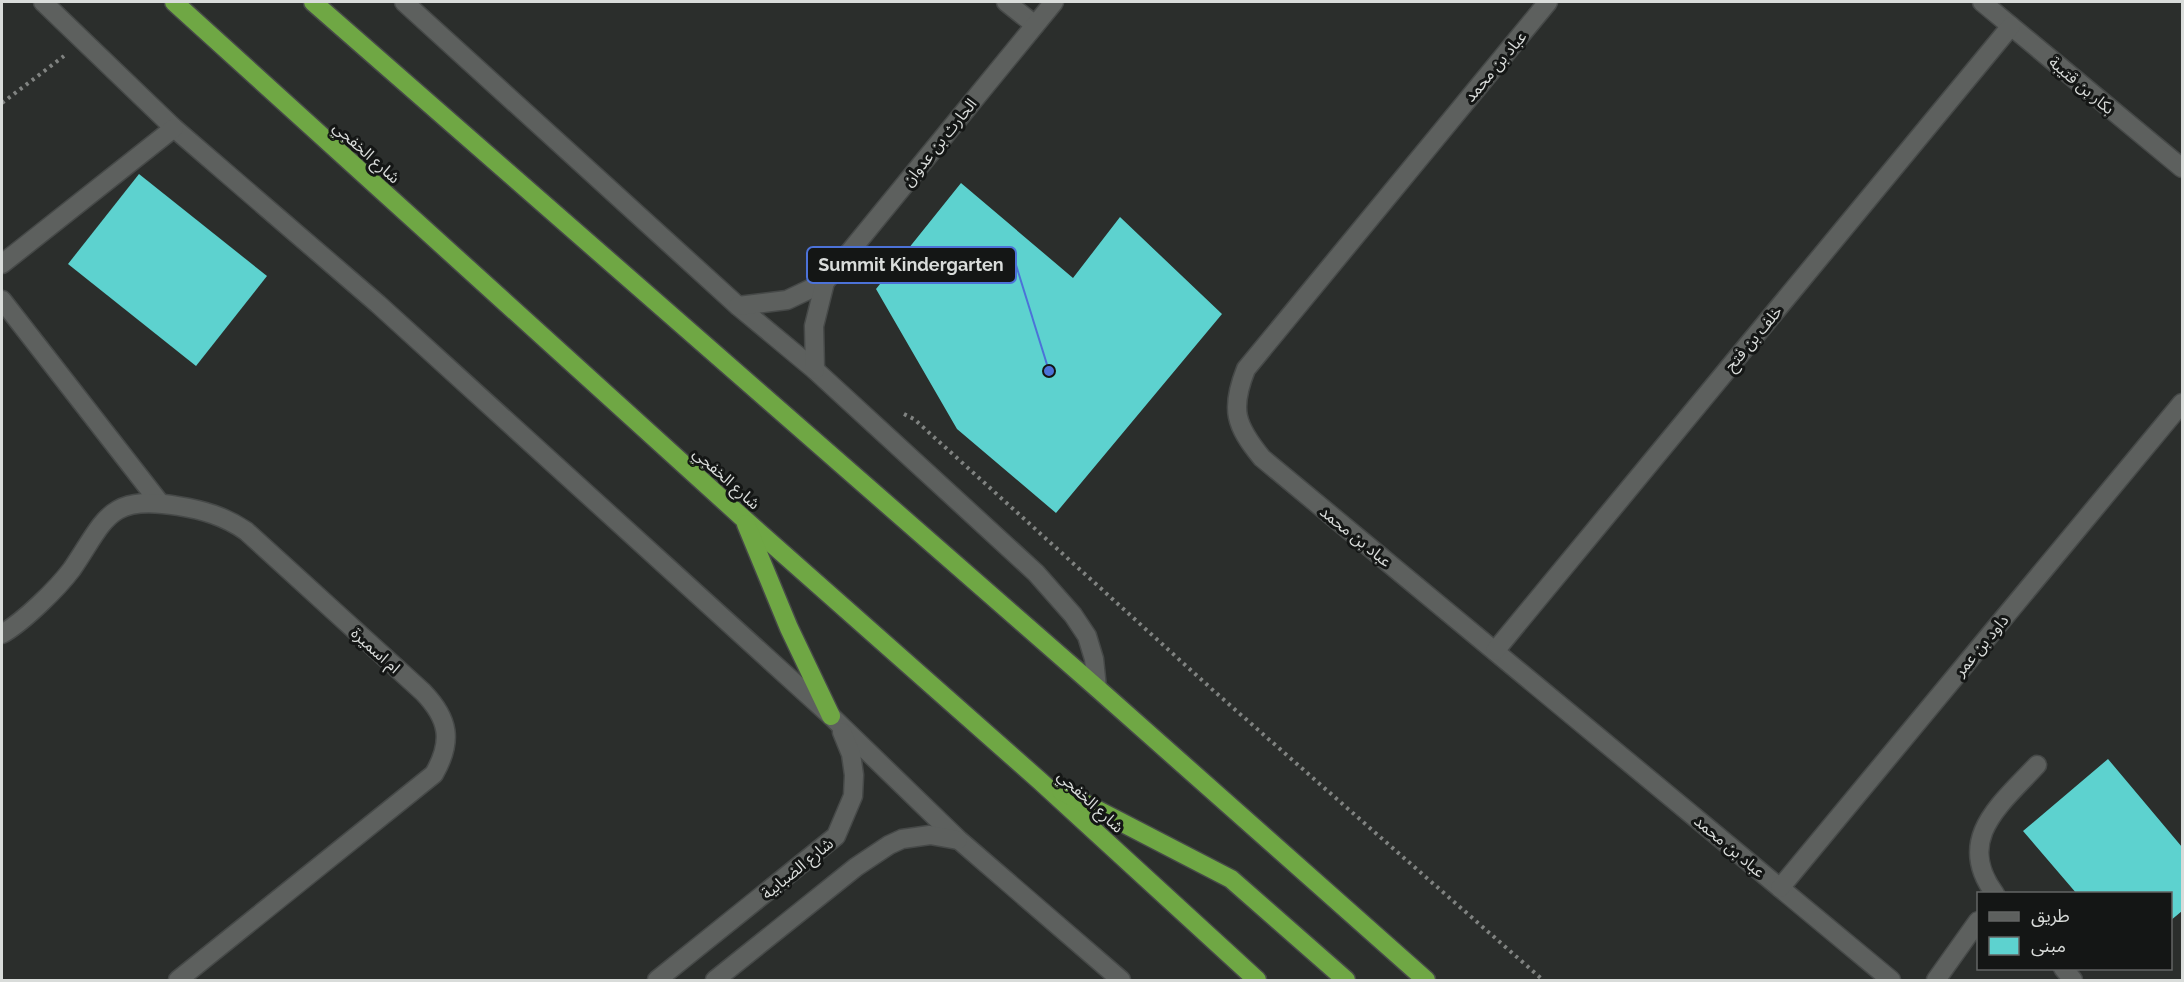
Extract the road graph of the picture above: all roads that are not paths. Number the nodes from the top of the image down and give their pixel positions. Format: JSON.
{"nodes":[{"id":1,"x":43,"y":2,"type":"edge"},
{"id":2,"x":174,"y":2,"type":"edge"},
{"id":3,"x":313,"y":2,"type":"edge"},
{"id":4,"x":404,"y":2,"type":"edge"},
{"id":5,"x":1006,"y":2,"type":"edge"},
{"id":6,"x":1054,"y":2,"type":"edge"},
{"id":7,"x":1548,"y":2,"type":"edge"},
{"id":8,"x":1982,"y":2,"type":"edge"},
{"id":9,"x":1035,"y":25,"type":"junction"},
{"id":10,"x":2012,"y":26,"type":"junction"},
{"id":11,"x":174,"y":128,"type":"junction"},
{"id":12,"x":2182,"y":168,"type":"edge"},
{"id":13,"x":2,"y":264,"type":"edge"},
{"id":14,"x":825,"y":282,"type":"junction"},
{"id":15,"x":2,"y":300,"type":"edge"},
{"id":16,"x":738,"y":306,"type":"junction"},
{"id":17,"x":815,"y":370,"type":"junction"},
{"id":18,"x":2182,"y":403,"type":"edge"},
{"id":19,"x":160,"y":503,"type":"junction"},
{"id":20,"x":744,"y":519,"type":"junction"},
{"id":21,"x":2,"y":634,"type":"edge"},
{"id":22,"x":1495,"y":651,"type":"junction"},
{"id":23,"x":1097,"y":688,"type":"junction"},
{"id":24,"x":831,"y":716,"type":"junction"},
{"id":25,"x":2037,"y":765,"type":"dead end"},
{"id":26,"x":1041,"y":781,"type":"junction"},
{"id":27,"x":959,"y":840,"type":"junction"},
{"id":28,"x":1780,"y":888,"type":"junction"},
{"id":29,"x":1994,"y":892,"type":"edge"},
{"id":30,"x":1977,"y":922,"type":"edge"},
{"id":31,"x":178,"y":981,"type":"edge"},
{"id":32,"x":657,"y":981,"type":"edge"},
{"id":33,"x":715,"y":981,"type":"edge"},
{"id":34,"x":1121,"y":981,"type":"edge"},
{"id":35,"x":1257,"y":981,"type":"edge"},
{"id":36,"x":1346,"y":981,"type":"edge"},
{"id":37,"x":1426,"y":981,"type":"edge"},
{"id":38,"x":1891,"y":981,"type":"edge"},
{"id":39,"x":1936,"y":981,"type":"edge"}],
"edges":[{"from":1,"to":11,"type":"street"},
{"from":2,"to":20,"type":"highway","name":"شارع الخفجي"},
{"from":3,"to":23,"type":"highway"},
{"from":4,"to":16,"type":"street"},
{"from":5,"to":9,"type":"street"},
{"from":6,"to":9,"type":"street","name":"الحارث بن عدوان"},
{"from":7,"to":22,"type":"street","name":"عباد بن محمد"},
{"from":8,"to":10,"type":"street","name":"بكار بن قتيبة"},
{"from":9,"to":14,"type":"street","name":"الحارث بن عدوان"},
{"from":10,"to":12,"type":"street","name":"بكار بن قتيبة"},
{"from":10,"to":22,"type":"street","name":"خلف بن فتح"},
{"from":11,"to":13,"type":"street"},
{"from":11,"to":24,"type":"street"},
{"from":14,"to":16,"type":"street","name":"الحارث بن عدوان"},
{"from":14,"to":17,"type":"street","name":"الحارث بن عدوان"},
{"from":15,"to":19,"type":"street"},
{"from":16,"to":17,"type":"street"},
{"from":17,"to":23,"type":"street"},
{"from":18,"to":28,"type":"street","name":"داود بن عمر"},
{"from":19,"to":21,"type":"street","name":"ام اسميرة"},
{"from":19,"to":31,"type":"street","name":"ام اسميرة"},
{"from":20,"to":24,"type":"highway"},
{"from":20,"to":26,"type":"highway","name":"شارع الخفجي"},
{"from":22,"to":28,"type":"street","name":"عباد بن محمد"},
{"from":23,"to":37,"type":"highway"},
{"from":24,"to":27,"type":"street"},
{"from":24,"to":32,"type":"street","name":"شارع الضبابية"},
{"from":25,"to":29,"type":"street"},
{"from":26,"to":35,"type":"highway","name":"شارع الخفجي"},
{"from":26,"to":36,"type":"highway"},
{"from":27,"to":33,"type":"street"},
{"from":27,"to":34,"type":"street"},
{"from":28,"to":38,"type":"street","name":"عباد بن محمد"},
{"from":30,"to":39,"type":"street"}]}
